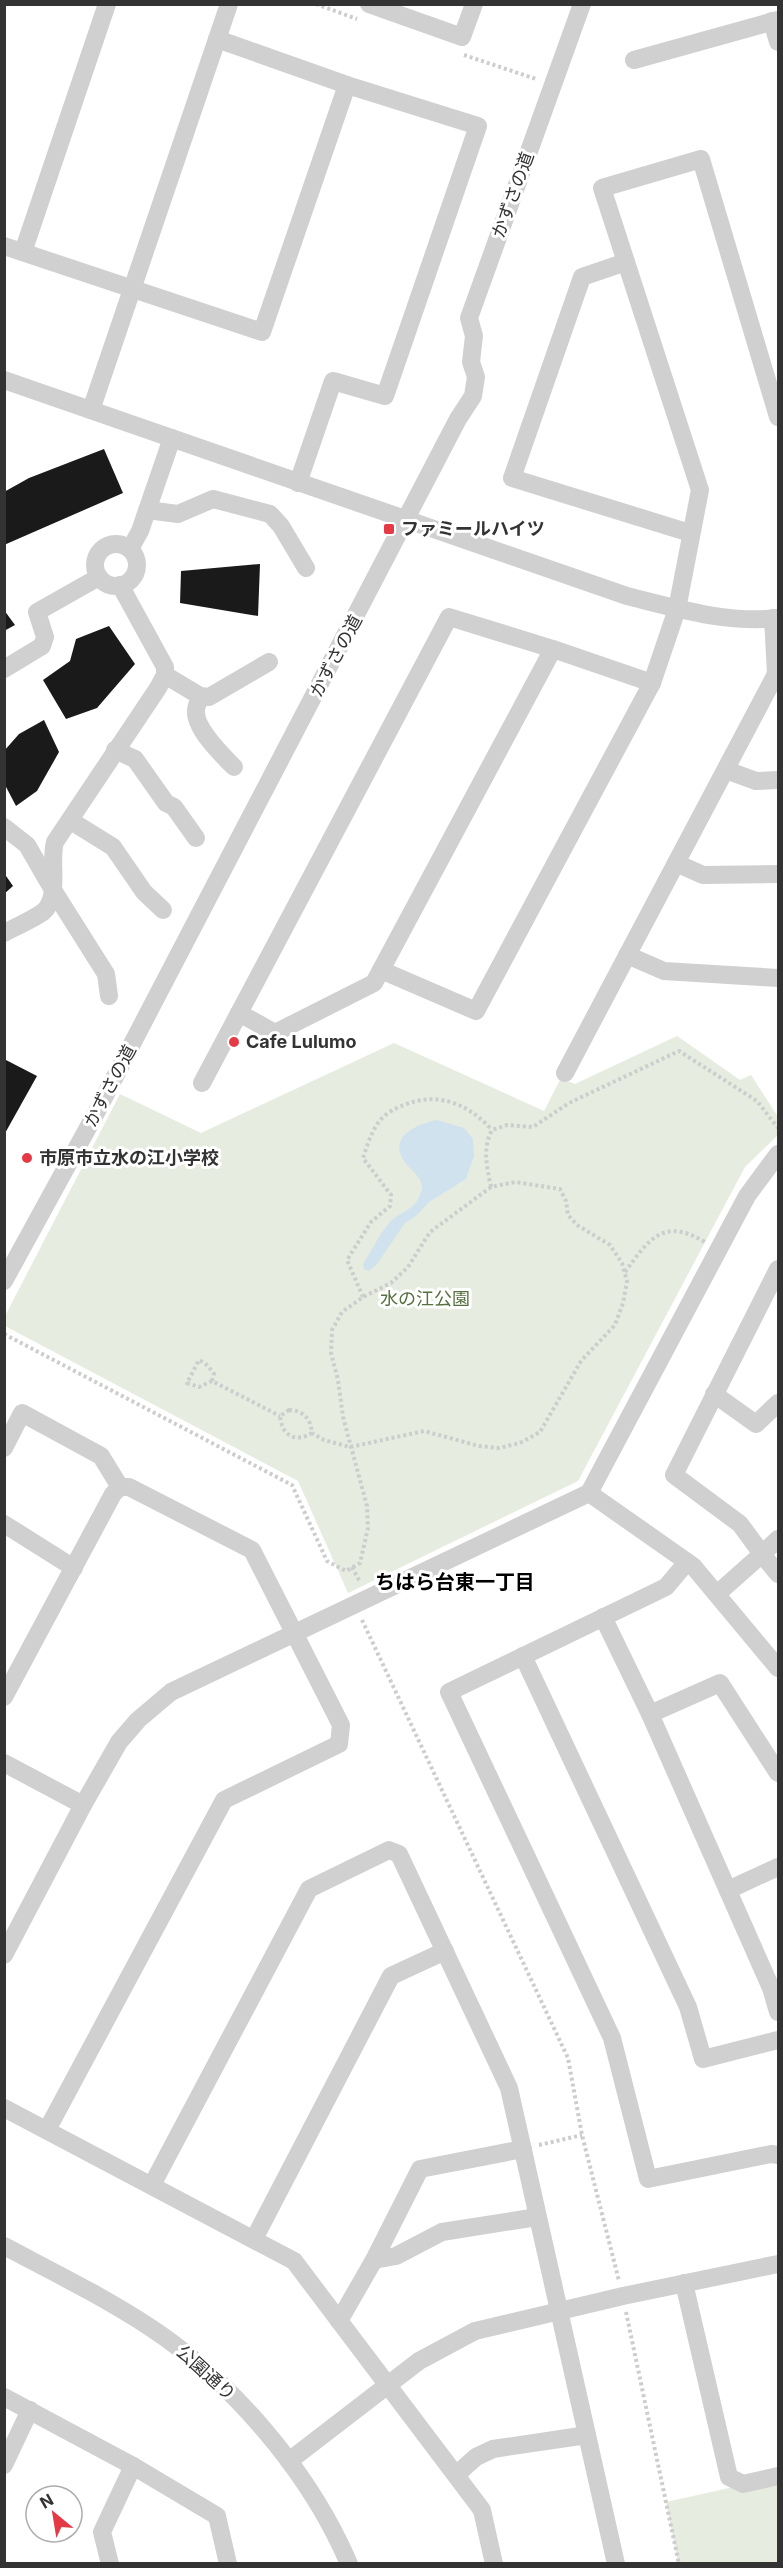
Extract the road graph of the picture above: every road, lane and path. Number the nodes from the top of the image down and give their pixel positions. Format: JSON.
{"nodes":[{"id":1,"x":107,"y":4,"type":"edge"},
{"id":2,"x":229,"y":4,"type":"edge"},
{"id":3,"x":474,"y":4,"type":"edge"},
{"id":4,"x":582,"y":4,"type":"edge"},
{"id":5,"x":375,"y":5,"type":"edge"},
{"id":6,"x":775,"y":20,"type":"edge"},
{"id":7,"x":217,"y":39,"type":"junction"},
{"id":8,"x":778,"y":42,"type":"edge"},
{"id":9,"x":634,"y":60,"type":"dead end"},
{"id":10,"x":348,"y":85,"type":"junction"},
{"id":11,"x":4,"y":246,"type":"edge"},
{"id":12,"x":22,"y":252,"type":"junction"},
{"id":13,"x":626,"y":262,"type":"junction"},
{"id":14,"x":132,"y":290,"type":"junction"},
{"id":15,"x":4,"y":380,"type":"edge"},
{"id":16,"x":91,"y":410,"type":"junction"},
{"id":17,"x":778,"y":417,"type":"edge"},
{"id":18,"x":172,"y":438,"type":"junction"},
{"id":19,"x":298,"y":483,"type":"junction"},
{"id":20,"x":147,"y":510,"type":"junction"},
{"id":21,"x":690,"y":533,"type":"junction"},
{"id":22,"x":130,"y":549,"type":"junction"},
{"id":23,"x":306,"y":568,"type":"dead end"},
{"id":24,"x":99,"y":577,"type":"junction"},
{"id":25,"x":120,"y":585,"type":"junction"},
{"id":26,"x":677,"y":609,"type":"junction"},
{"id":27,"x":776,"y":618,"type":"edge"},
{"id":28,"x":553,"y":649,"type":"junction"},
{"id":29,"x":269,"y":662,"type":"dead end"},
{"id":30,"x":4,"y":669,"type":"edge"},
{"id":31,"x":777,"y":674,"type":"edge"},
{"id":32,"x":165,"y":675,"type":"junction"},
{"id":33,"x":652,"y":683,"type":"junction"},
{"id":34,"x":200,"y":696,"type":"junction"},
{"id":35,"x":115,"y":750,"type":"junction"},
{"id":36,"x":234,"y":767,"type":"dead end"},
{"id":37,"x":726,"y":770,"type":"junction"},
{"id":38,"x":778,"y":780,"type":"edge"},
{"id":39,"x":71,"y":821,"type":"junction"},
{"id":40,"x":4,"y":827,"type":"edge"},
{"id":41,"x":196,"y":838,"type":"dead end"},
{"id":42,"x":676,"y":863,"type":"junction"},
{"id":43,"x":778,"y":874,"type":"edge"},
{"id":44,"x":52,"y":890,"type":"junction"},
{"id":45,"x":163,"y":910,"type":"dead end"},
{"id":46,"x":4,"y":933,"type":"edge"},
{"id":47,"x":627,"y":956,"type":"junction"},
{"id":48,"x":381,"y":970,"type":"junction"},
{"id":49,"x":778,"y":978,"type":"edge"},
{"id":50,"x":109,"y":996,"type":"dead end"},
{"id":51,"x":239,"y":1013,"type":"junction"},
{"id":52,"x":565,"y":1073,"type":"dead end"},
{"id":53,"x":202,"y":1083,"type":"dead end"},
{"id":54,"x":778,"y":1128,"type":"edge"},
{"id":55,"x":492,"y":1130,"type":"junction"},
{"id":56,"x":778,"y":1154,"type":"edge"},
{"id":57,"x":491,"y":1187,"type":"junction"},
{"id":58,"x":718,"y":1250,"type":"junction"},
{"id":59,"x":778,"y":1269,"type":"edge"},
{"id":60,"x":625,"y":1273,"type":"junction"},
{"id":61,"x":4,"y":1281,"type":"edge"},
{"id":62,"x":363,"y":1297,"type":"junction"},
{"id":63,"x":4,"y":1334,"type":"edge"},
{"id":64,"x":212,"y":1380,"type":"junction"},
{"id":65,"x":714,"y":1394,"type":"junction"},
{"id":66,"x":778,"y":1403,"type":"edge"},
{"id":67,"x":280,"y":1416,"type":"junction"},
{"id":68,"x":312,"y":1433,"type":"junction"},
{"id":69,"x":350,"y":1447,"type":"junction"},
{"id":70,"x":4,"y":1448,"type":"edge"},
{"id":71,"x":120,"y":1488,"type":"junction"},
{"id":72,"x":589,"y":1493,"type":"junction"},
{"id":73,"x":4,"y":1524,"type":"edge"},
{"id":74,"x":778,"y":1539,"type":"edge"},
{"id":75,"x":762,"y":1554,"type":"junction"},
{"id":76,"x":687,"y":1562,"type":"junction"},
{"id":77,"x":74,"y":1568,"type":"junction"},
{"id":78,"x":778,"y":1574,"type":"edge"},
{"id":79,"x":717,"y":1594,"type":"junction"},
{"id":80,"x":355,"y":1603,"type":"junction"},
{"id":81,"x":603,"y":1617,"type":"junction"},
{"id":82,"x":295,"y":1633,"type":"junction"},
{"id":83,"x":523,"y":1656,"type":"junction"},
{"id":84,"x":778,"y":1668,"type":"edge"},
{"id":85,"x":4,"y":1697,"type":"edge"},
{"id":86,"x":650,"y":1713,"type":"junction"},
{"id":87,"x":4,"y":1763,"type":"edge"},
{"id":88,"x":778,"y":1773,"type":"edge"},
{"id":89,"x":84,"y":1805,"type":"junction"},
{"id":90,"x":778,"y":1867,"type":"edge"},
{"id":91,"x":728,"y":1890,"type":"junction"},
{"id":92,"x":445,"y":1951,"type":"junction"},
{"id":93,"x":4,"y":1954,"type":"edge"},
{"id":94,"x":778,"y":2012,"type":"edge"},
{"id":95,"x":778,"y":2040,"type":"edge"},
{"id":96,"x":4,"y":2108,"type":"edge"},
{"id":97,"x":47,"y":2130,"type":"junction"},
{"id":98,"x":582,"y":2135,"type":"junction"},
{"id":99,"x":523,"y":2149,"type":"junction"},
{"id":100,"x":778,"y":2155,"type":"edge"},
{"id":101,"x":152,"y":2185,"type":"junction"},
{"id":102,"x":537,"y":2217,"type":"junction"},
{"id":103,"x":254,"y":2239,"type":"junction"},
{"id":104,"x":4,"y":2246,"type":"edge"},
{"id":105,"x":374,"y":2260,"type":"junction"},
{"id":106,"x":778,"y":2264,"type":"edge"},
{"id":107,"x":684,"y":2283,"type":"junction"},
{"id":108,"x":623,"y":2296,"type":"junction"},
{"id":109,"x":558,"y":2311,"type":"junction"},
{"id":110,"x":339,"y":2321,"type":"junction"},
{"id":111,"x":388,"y":2385,"type":"junction"},
{"id":112,"x":4,"y":2397,"type":"edge"},
{"id":113,"x":30,"y":2410,"type":"junction"},
{"id":114,"x":587,"y":2435,"type":"junction"},
{"id":115,"x":289,"y":2461,"type":"junction"},
{"id":116,"x":4,"y":2465,"type":"edge"},
{"id":117,"x":133,"y":2466,"type":"junction"},
{"id":118,"x":456,"y":2475,"type":"junction"},
{"id":119,"x":778,"y":2476,"type":"edge"},
{"id":120,"x":110,"y":2564,"type":"edge"},
{"id":121,"x":228,"y":2564,"type":"edge"},
{"id":122,"x":349,"y":2564,"type":"edge"},
{"id":123,"x":494,"y":2564,"type":"edge"},
{"id":124,"x":616,"y":2564,"type":"edge"},
{"id":125,"x":679,"y":2564,"type":"edge"}],
"edges":[{"from":1,"to":12,"type":"street"},
{"from":2,"to":7,"type":"street"},
{"from":3,"to":5,"type":"street"},
{"from":4,"to":61,"type":"street","name":"かずさの道"},
{"from":6,"to":8,"type":"street"},
{"from":6,"to":9,"type":"street"},
{"from":7,"to":10,"type":"street"},
{"from":7,"to":14,"type":"street"},
{"from":10,"to":14,"type":"street"},
{"from":10,"to":19,"type":"street"},
{"from":11,"to":12,"type":"street"},
{"from":12,"to":14,"type":"street"},
{"from":13,"to":17,"type":"street"},
{"from":13,"to":21,"type":"street"},
{"from":13,"to":21,"type":"street"},
{"from":14,"to":16,"type":"street"},
{"from":15,"to":16,"type":"street"},
{"from":16,"to":18,"type":"street"},
{"from":18,"to":19,"type":"street"},
{"from":18,"to":20,"type":"street"},
{"from":19,"to":26,"type":"street"},
{"from":20,"to":22,"type":"street"},
{"from":20,"to":23,"type":"street"},
{"from":21,"to":26,"type":"street"},
{"from":22,"to":24,"type":"street"},
{"from":22,"to":25,"type":"street"},
{"from":24,"to":25,"type":"street"},
{"from":24,"to":30,"type":"street"},
{"from":25,"to":32,"type":"street"},
{"from":26,"to":27,"type":"street"},
{"from":26,"to":33,"type":"street"},
{"from":27,"to":31,"type":"street"},
{"from":28,"to":33,"type":"street"},
{"from":28,"to":48,"type":"street"},
{"from":28,"to":51,"type":"street"},
{"from":29,"to":34,"type":"street"},
{"from":31,"to":37,"type":"street"},
{"from":32,"to":34,"type":"street"},
{"from":32,"to":35,"type":"street"},
{"from":33,"to":48,"type":"street"},
{"from":34,"to":36,"type":"street"},
{"from":35,"to":39,"type":"street"},
{"from":35,"to":41,"type":"street"},
{"from":37,"to":38,"type":"street"},
{"from":37,"to":42,"type":"street"},
{"from":39,"to":44,"type":"street"},
{"from":39,"to":45,"type":"street"},
{"from":40,"to":44,"type":"street"},
{"from":42,"to":43,"type":"street"},
{"from":42,"to":47,"type":"street"},
{"from":44,"to":46,"type":"street"},
{"from":44,"to":50,"type":"street"},
{"from":47,"to":49,"type":"street"},
{"from":47,"to":52,"type":"street"},
{"from":48,"to":51,"type":"street"},
{"from":51,"to":53,"type":"street"},
{"from":54,"to":55,"type":"path"},
{"from":55,"to":57,"type":"path"},
{"from":55,"to":62,"type":"path"},
{"from":56,"to":58,"type":"street"},
{"from":57,"to":60,"type":"path"},
{"from":57,"to":62,"type":"path"},
{"from":58,"to":60,"type":"path"},
{"from":58,"to":72,"type":"street"},
{"from":59,"to":65,"type":"street"},
{"from":60,"to":69,"type":"path"},
{"from":62,"to":69,"type":"path"},
{"from":63,"to":69,"type":"path"},
{"from":64,"to":64,"type":"path"},
{"from":64,"to":67,"type":"path"},
{"from":65,"to":66,"type":"street"},
{"from":65,"to":75,"type":"street"},
{"from":67,"to":68,"type":"path"},
{"from":67,"to":68,"type":"path"},
{"from":68,"to":69,"type":"path"},
{"from":70,"to":71,"type":"street"},
{"from":71,"to":77,"type":"street"},
{"from":71,"to":82,"type":"street"},
{"from":72,"to":76,"type":"street"},
{"from":72,"to":80,"type":"street"},
{"from":73,"to":77,"type":"street"},
{"from":74,"to":75,"type":"street"},
{"from":75,"to":78,"type":"street"},
{"from":75,"to":79,"type":"street"},
{"from":76,"to":79,"type":"street"},
{"from":76,"to":81,"type":"street"},
{"from":77,"to":85,"type":"street"},
{"from":79,"to":84,"type":"street"},
{"from":80,"to":82,"type":"street"},
{"from":80,"to":98,"type":"path"},
{"from":81,"to":83,"type":"street"},
{"from":81,"to":86,"type":"street"},
{"from":82,"to":89,"type":"street"},
{"from":82,"to":97,"type":"street"},
{"from":83,"to":95,"type":"street"},
{"from":83,"to":100,"type":"street"},
{"from":86,"to":88,"type":"street"},
{"from":86,"to":91,"type":"street"},
{"from":87,"to":89,"type":"street"},
{"from":89,"to":93,"type":"street"},
{"from":90,"to":91,"type":"street"},
{"from":91,"to":94,"type":"street"},
{"from":92,"to":99,"type":"street"},
{"from":92,"to":101,"type":"street"},
{"from":92,"to":103,"type":"street"},
{"from":96,"to":97,"type":"street"},
{"from":97,"to":101,"type":"street"},
{"from":98,"to":99,"type":"path"},
{"from":98,"to":108,"type":"path"},
{"from":99,"to":102,"type":"street"},
{"from":99,"to":105,"type":"street"},
{"from":101,"to":103,"type":"street"},
{"from":102,"to":105,"type":"street"},
{"from":102,"to":109,"type":"street"},
{"from":103,"to":110,"type":"street"},
{"from":104,"to":115,"type":"street","name":"公園通り"},
{"from":105,"to":110,"type":"street"},
{"from":106,"to":107,"type":"street"},
{"from":107,"to":108,"type":"street"},
{"from":107,"to":119,"type":"street"},
{"from":108,"to":109,"type":"street"},
{"from":108,"to":125,"type":"path"},
{"from":109,"to":111,"type":"street"},
{"from":109,"to":114,"type":"street"},
{"from":110,"to":111,"type":"street"},
{"from":111,"to":115,"type":"street"},
{"from":111,"to":118,"type":"street"},
{"from":112,"to":113,"type":"street"},
{"from":113,"to":116,"type":"street"},
{"from":113,"to":117,"type":"street"},
{"from":114,"to":118,"type":"street"},
{"from":114,"to":124,"type":"street"},
{"from":115,"to":122,"type":"street","name":"公園通り"},
{"from":117,"to":120,"type":"street"},
{"from":117,"to":121,"type":"street"},
{"from":118,"to":123,"type":"street"}]}
